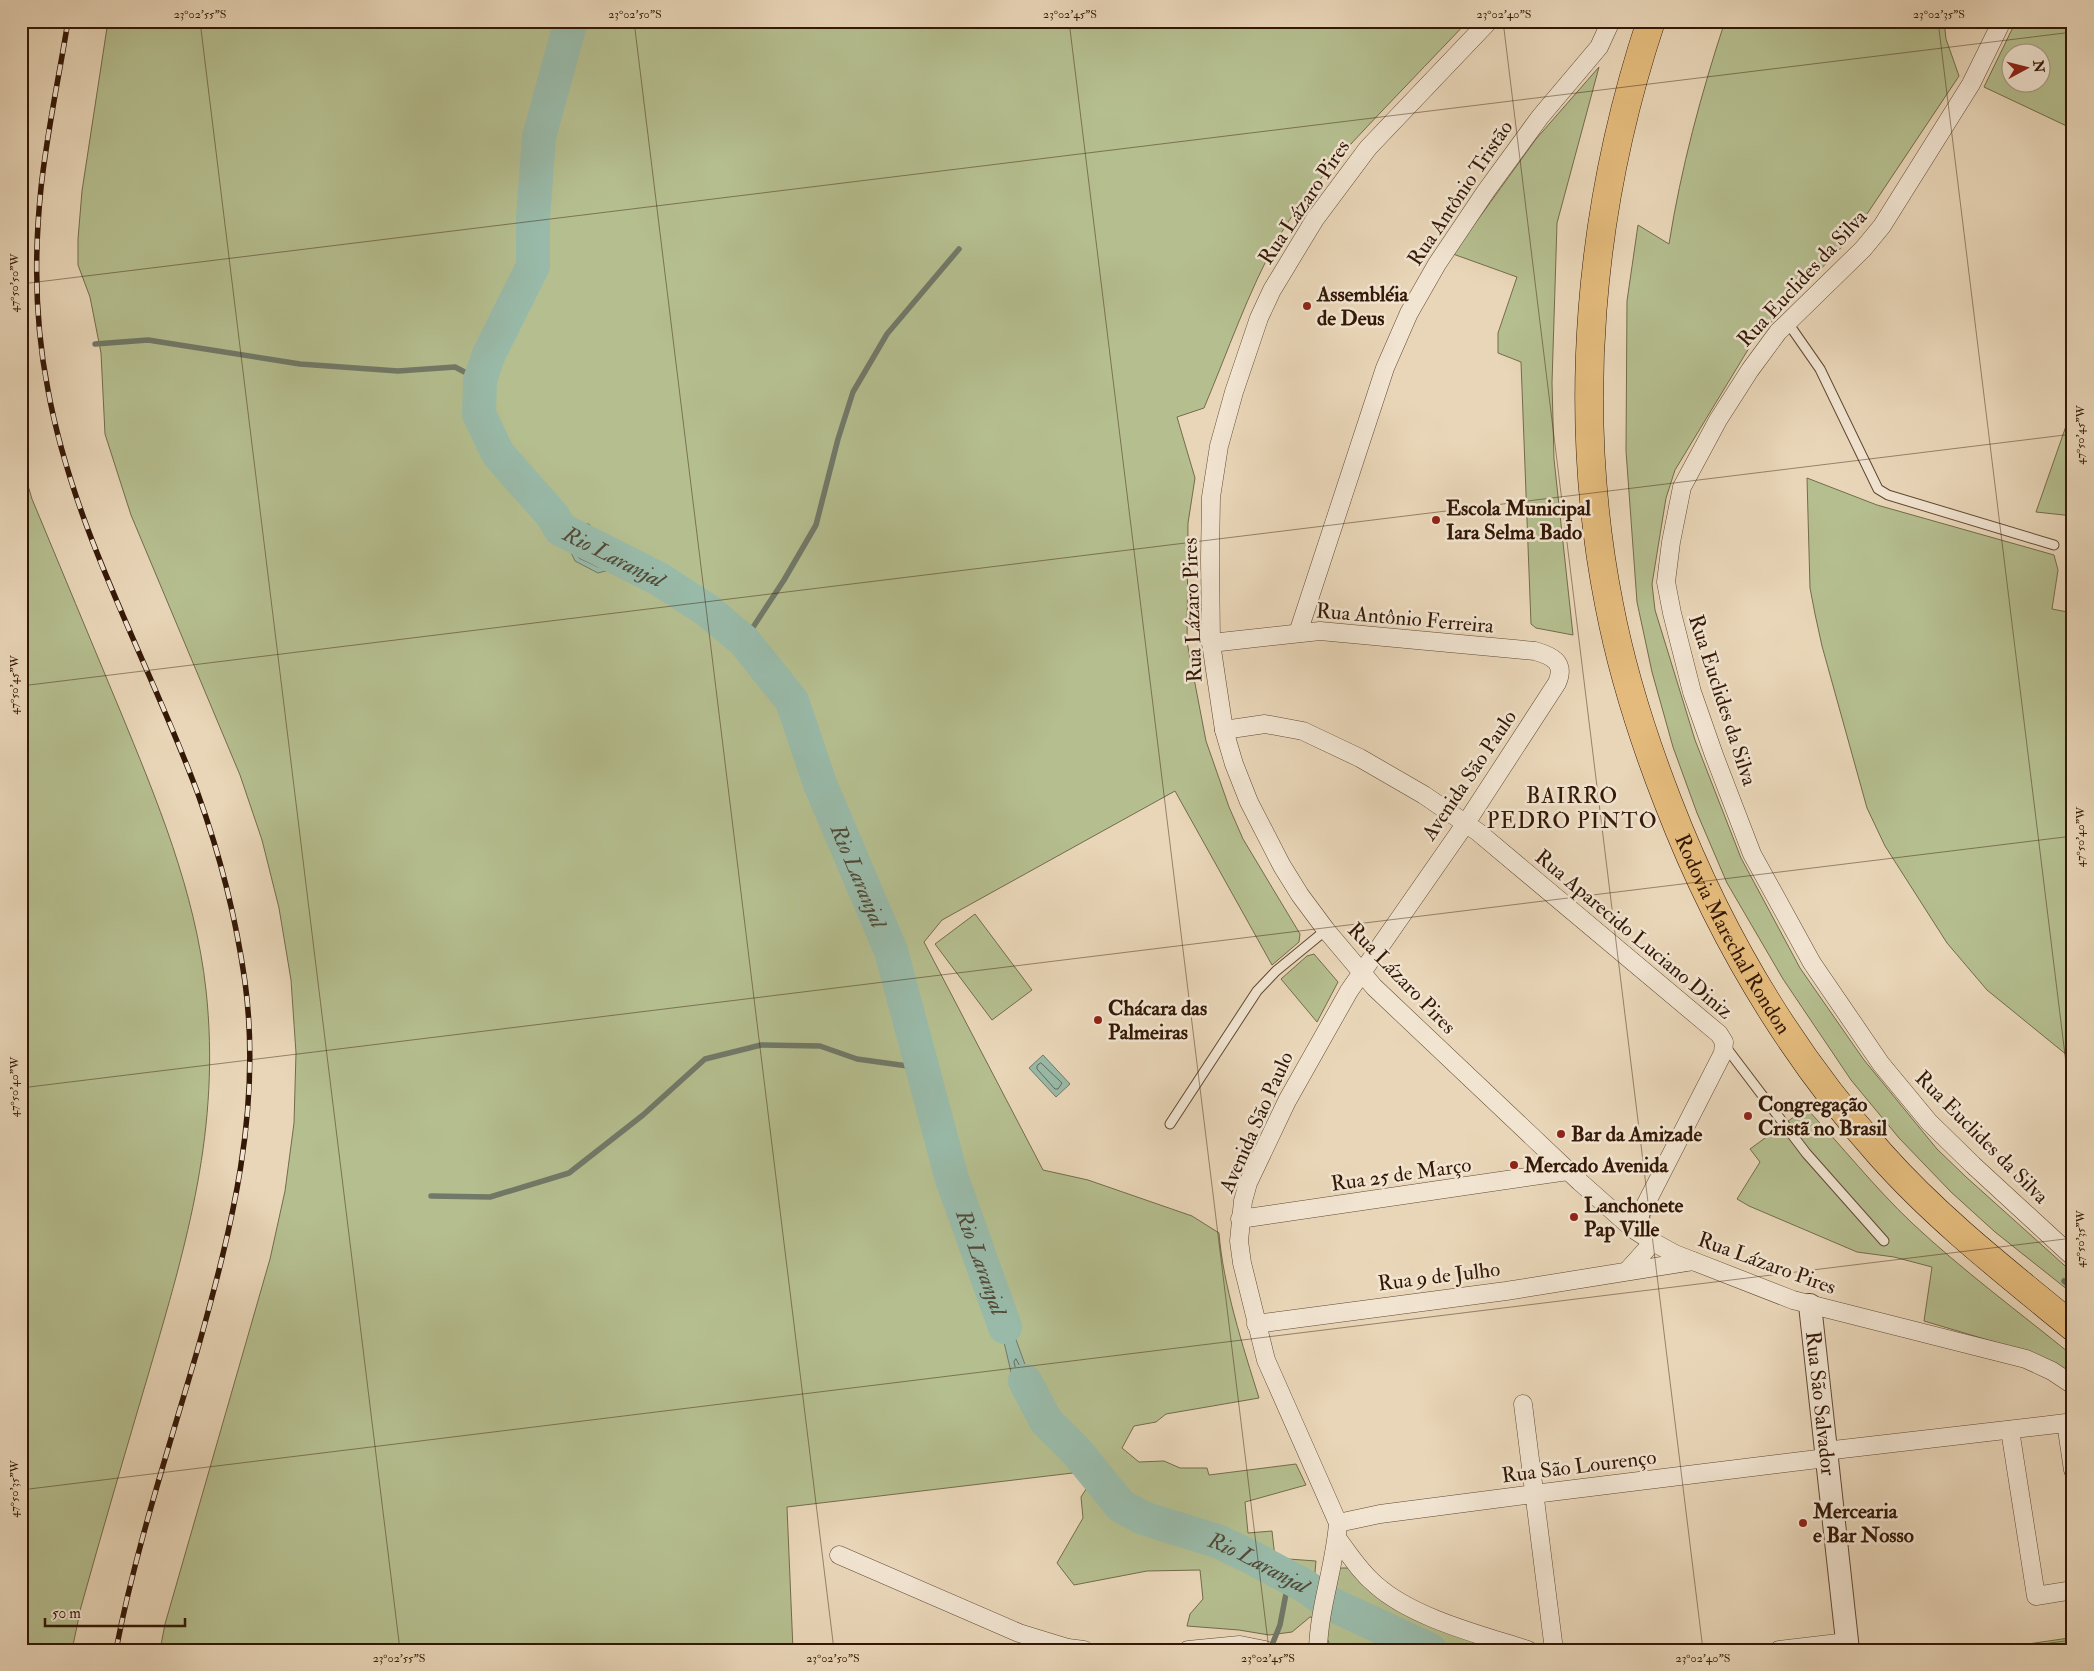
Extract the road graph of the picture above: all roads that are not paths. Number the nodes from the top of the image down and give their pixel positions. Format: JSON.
{"nodes":[{"id":1,"x":1490,"y":21,"type":"edge"},
{"id":2,"x":1611,"y":21,"type":"edge"},
{"id":3,"x":1651,"y":21,"type":"edge"},
{"id":4,"x":2002,"y":21,"type":"edge"},
{"id":5,"x":1788,"y":323,"type":"junction"},
{"id":6,"x":2054,"y":545,"type":"dead end"},
{"id":7,"x":1298,"y":633,"type":"junction"},
{"id":8,"x":1211,"y":643,"type":"junction"},
{"id":9,"x":1560,"y":667,"type":"joint"},
{"id":10,"x":1224,"y":730,"type":"junction"},
{"id":11,"x":1466,"y":823,"type":"junction"},
{"id":12,"x":1326,"y":930,"type":"junction"},
{"id":13,"x":1361,"y":972,"type":"junction"},
{"id":14,"x":1724,"y":1046,"type":"junction"},
{"id":15,"x":1170,"y":1124,"type":"dead end"},
{"id":16,"x":1568,"y":1171,"type":"junction"},
{"id":17,"x":1240,"y":1219,"type":"junction"},
{"id":18,"x":1633,"y":1229,"type":"junction"},
{"id":19,"x":1884,"y":1241,"type":"dead end"},
{"id":20,"x":1653,"y":1242,"type":"junction"},
{"id":21,"x":2073,"y":1258,"type":"edge"},
{"id":22,"x":1693,"y":1261,"type":"junction"},
{"id":23,"x":1627,"y":1271,"type":"junction"},
{"id":24,"x":1810,"y":1305,"type":"junction"},
{"id":25,"x":1256,"y":1324,"type":"junction"},
{"id":26,"x":2073,"y":1327,"type":"edge"},
{"id":27,"x":2073,"y":1385,"type":"edge"},
{"id":28,"x":1523,"y":1404,"type":"dead end"},
{"id":29,"x":2010,"y":1430,"type":"junction"},
{"id":30,"x":1825,"y":1455,"type":"junction"},
{"id":31,"x":2073,"y":1470,"type":"edge"},
{"id":32,"x":1534,"y":1494,"type":"junction"},
{"id":33,"x":1337,"y":1531,"type":"junction"},
{"id":34,"x":839,"y":1555,"type":"dead end"},
{"id":35,"x":2073,"y":1590,"type":"edge"},
{"id":36,"x":1847,"y":1646,"type":"edge"},
{"id":37,"x":1262,"y":1649,"type":"edge"},
{"id":38,"x":1084,"y":1650,"type":"edge"},
{"id":39,"x":1188,"y":1650,"type":"edge"},
{"id":40,"x":1318,"y":1650,"type":"edge"},
{"id":41,"x":1528,"y":1650,"type":"edge"},
{"id":42,"x":1554,"y":1650,"type":"edge"},
{"id":43,"x":1779,"y":1650,"type":"edge"}],
"edges":[{"from":1,"to":8,"type":"street","name":"Rua Lázaro Pires"},
{"from":2,"to":7,"type":"street","name":"Rua Antônio Tristão"},
{"from":3,"to":26,"type":"main road","name":"Rodovia Marechal Rondon"},
{"from":4,"to":5,"type":"street","name":"Rua Euclides da Silva"},
{"from":5,"to":6,"type":"lane"},
{"from":5,"to":21,"type":"street","name":"Rua Euclides da Silva"},
{"from":7,"to":8,"type":"street","name":"Rua Antônio Ferreira"},
{"from":7,"to":9,"type":"street","name":"Rua Antônio Ferreira"},
{"from":8,"to":10,"type":"street","name":"Rua Lázaro Pires"},
{"from":9,"to":11,"type":"street","name":"Avenida São Paulo"},
{"from":10,"to":11,"type":"street","name":"Rua Aparecido Luciano Diniz"},
{"from":10,"to":12,"type":"street","name":"Rua Lázaro Pires"},
{"from":11,"to":13,"type":"street","name":"Avenida São Paulo"},
{"from":11,"to":14,"type":"street","name":"Rua Aparecido Luciano Diniz"},
{"from":12,"to":13,"type":"street","name":"Rua Lázaro Pires"},
{"from":12,"to":15,"type":"lane"},
{"from":13,"to":16,"type":"street","name":"Rua Lázaro Pires"},
{"from":13,"to":17,"type":"street","name":"Avenida São Paulo"},
{"from":14,"to":18,"type":"street","name":"Rua Aparecido Luciano Diniz"},
{"from":14,"to":19,"type":"lane"},
{"from":16,"to":17,"type":"street","name":"Rua 25 de Março"},
{"from":16,"to":18,"type":"street","name":"Rua Lázaro Pires"},
{"from":17,"to":25,"type":"street","name":"Avenida São Paulo"},
{"from":18,"to":20,"type":"street","name":"Rua Lázaro Pires"},
{"from":20,"to":22,"type":"street","name":"Rua Lázaro Pires"},
{"from":20,"to":23,"type":"street"},
{"from":22,"to":23,"type":"street","name":"Rua 9 de Julho"},
{"from":22,"to":24,"type":"street","name":"Rua Lázaro Pires"},
{"from":23,"to":25,"type":"street","name":"Rua 9 de Julho"},
{"from":24,"to":27,"type":"street","name":"Rua Lázaro Pires"},
{"from":24,"to":30,"type":"street","name":"Rua São Salvador"},
{"from":25,"to":33,"type":"street","name":"Avenida São Paulo"},
{"from":28,"to":32,"type":"street"},
{"from":29,"to":30,"type":"street","name":"Rua São Lourenço"},
{"from":29,"to":31,"type":"street","name":"Rua São Lourenço"},
{"from":29,"to":35,"type":"street"},
{"from":30,"to":32,"type":"street","name":"Rua São Lourenço"},
{"from":30,"to":36,"type":"street","name":"Rua São Salvador"},
{"from":32,"to":33,"type":"street","name":"Rua São Lourenço"},
{"from":32,"to":42,"type":"street"},
{"from":33,"to":40,"type":"street"},
{"from":33,"to":41,"type":"street","name":"Avenida São Paulo"},
{"from":34,"to":38,"type":"street"},
{"from":36,"to":43,"type":"street"},
{"from":37,"to":39,"type":"street"}]}
